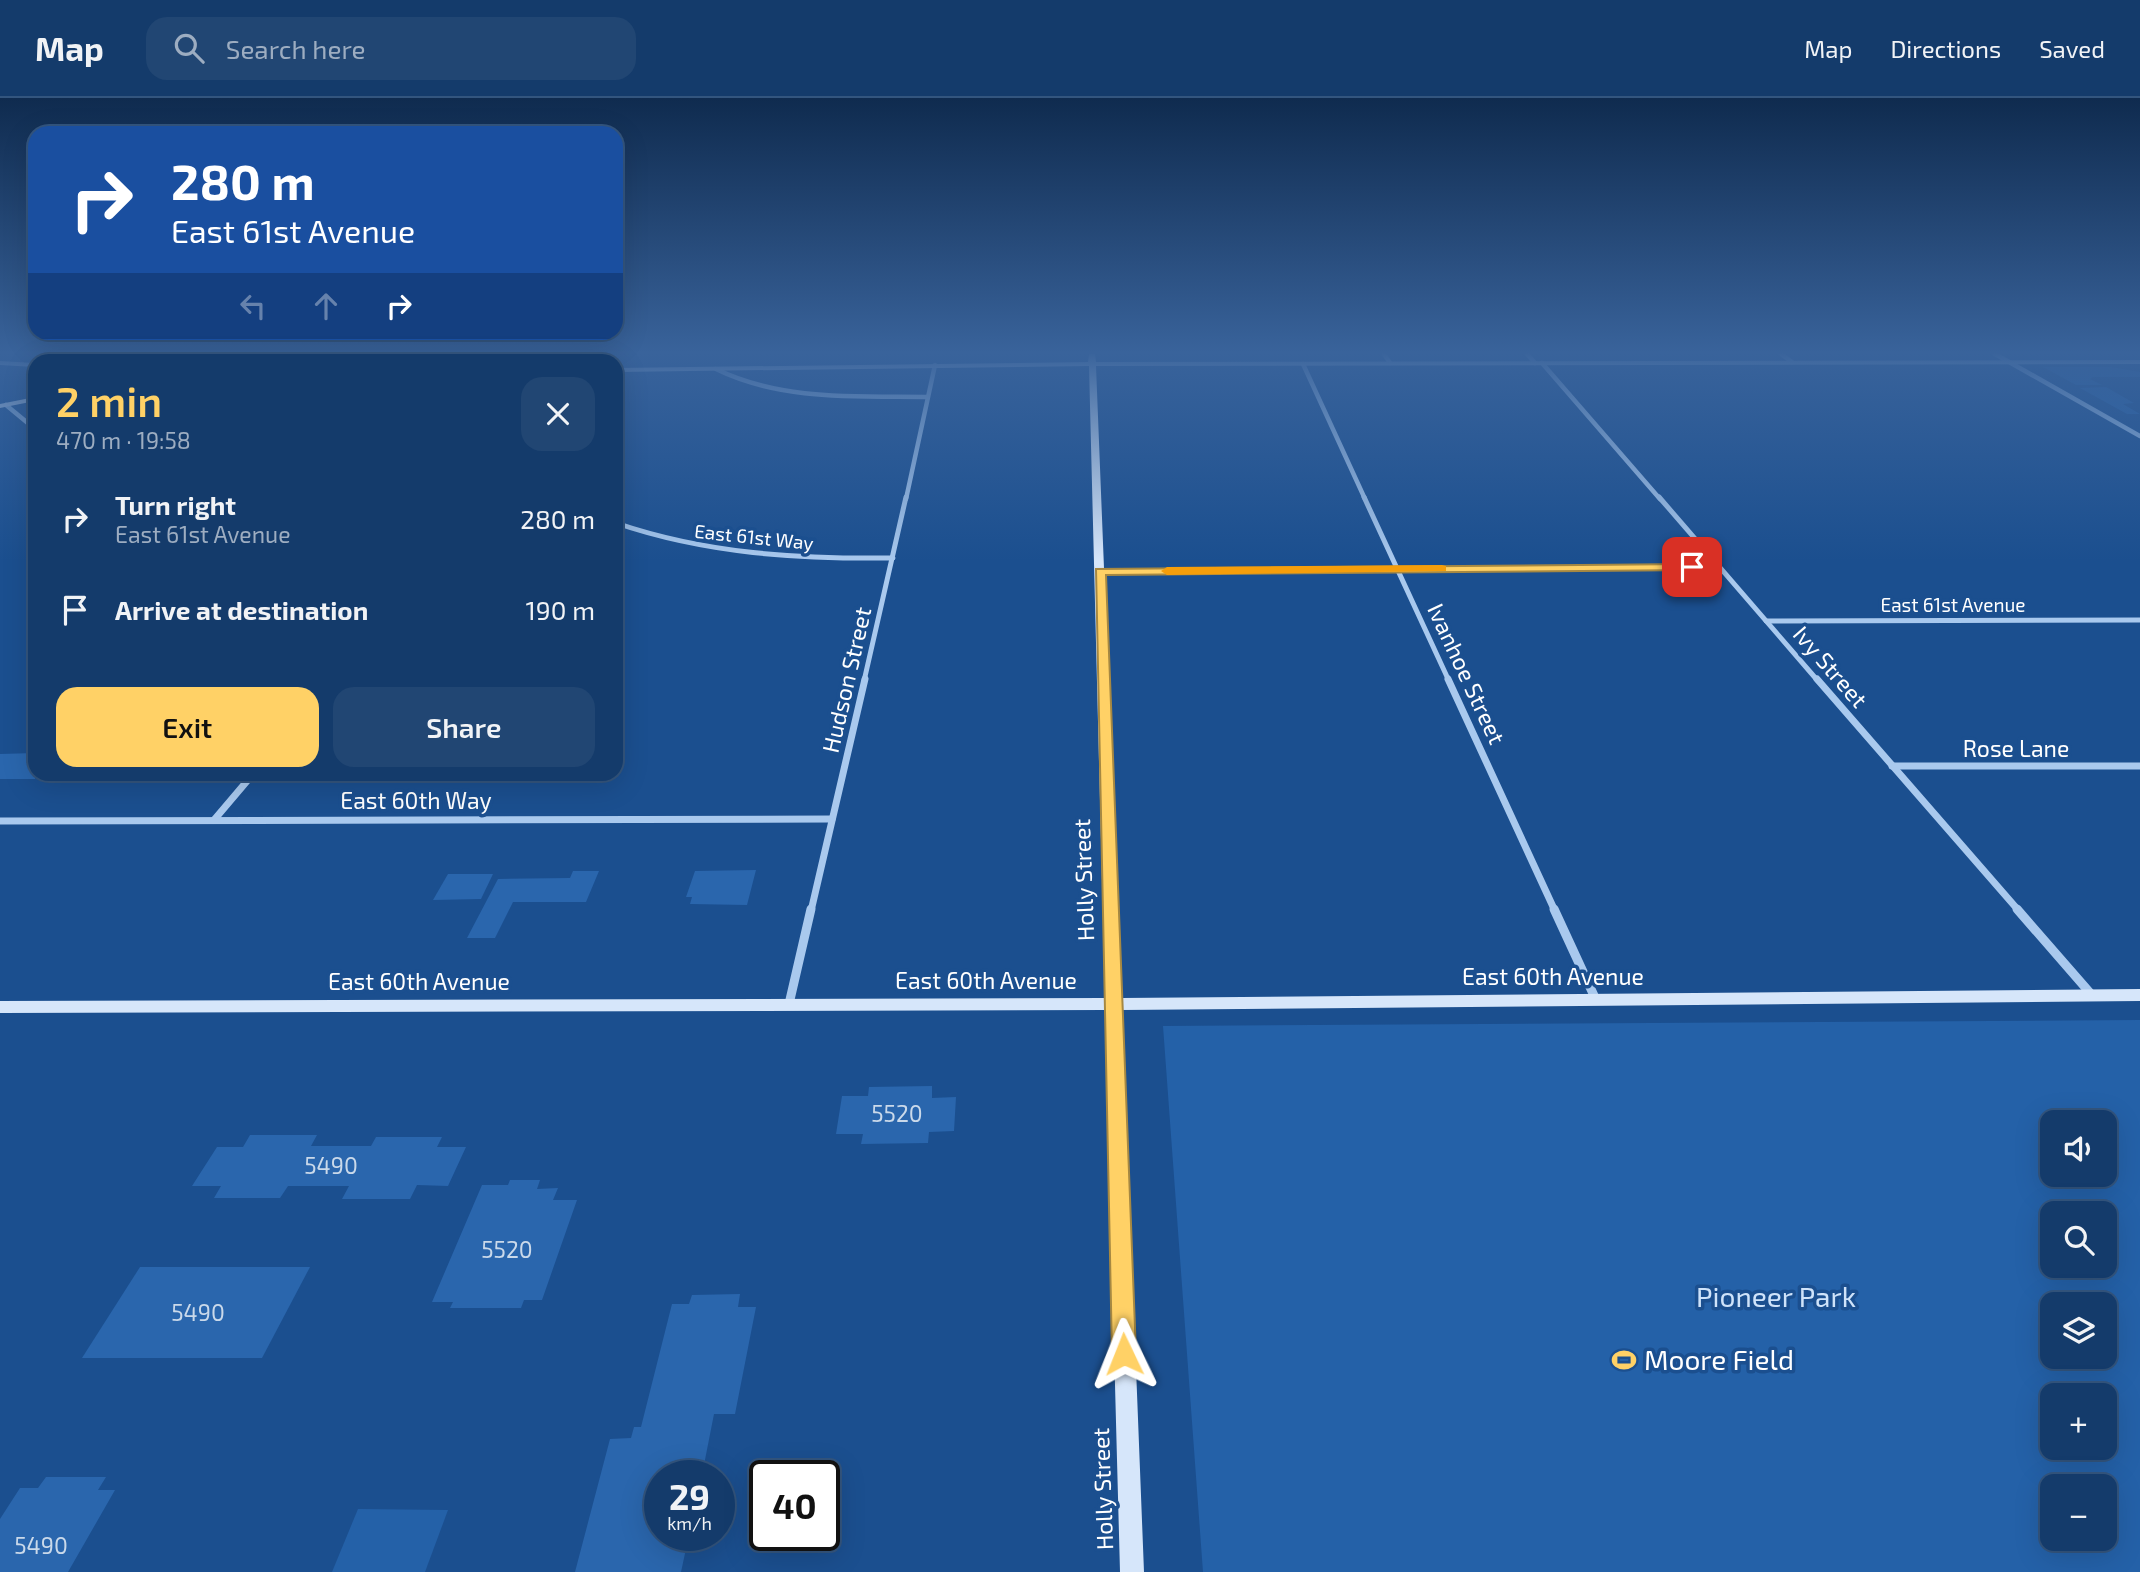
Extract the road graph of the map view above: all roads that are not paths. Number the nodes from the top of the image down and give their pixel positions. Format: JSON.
{"nodes":[{"id":1,"x":922,"y":423,"type":"edge"},
{"id":2,"x":1094,"y":423,"type":"edge"},
{"id":3,"x":1330,"y":423,"type":"edge"},
{"id":4,"x":1591,"y":423,"type":"edge"},
{"id":5,"x":2116,"y":423,"type":"edge"},
{"id":6,"x":2140,"y":436,"type":"edge"},
{"id":7,"x":623,"y":525,"type":"edge"},
{"id":8,"x":893,"y":558,"type":"junction"},
{"id":9,"x":1719,"y":567,"type":"junction"},
{"id":10,"x":1398,"y":569,"type":"junction"},
{"id":11,"x":1100,"y":572,"type":"junction"},
{"id":12,"x":2140,"y":620,"type":"edge"},
{"id":13,"x":1766,"y":621,"type":"junction"},
{"id":14,"x":1892,"y":766,"type":"junction"},
{"id":15,"x":2140,"y":766,"type":"edge"},
{"id":16,"x":247,"y":781,"type":"edge"},
{"id":17,"x":832,"y":819,"type":"junction"},
{"id":18,"x":215,"y":820,"type":"junction"},
{"id":19,"x":0,"y":821,"type":"edge"},
{"id":20,"x":2091,"y":995,"type":"junction"},
{"id":21,"x":2140,"y":995,"type":"edge"},
{"id":22,"x":1596,"y":1000,"type":"junction"},
{"id":23,"x":789,"y":1004,"type":"junction"},
{"id":24,"x":1114,"y":1004,"type":"junction"},
{"id":25,"x":0,"y":1007,"type":"edge"},
{"id":26,"x":1132,"y":1572,"type":"edge"}],
"edges":[{"from":1,"to":8,"type":"street","name":"Hudson Street"},
{"from":2,"to":11,"type":"street","name":"Holly Street"},
{"from":3,"to":10,"type":"street","name":"Ivanhoe Street"},
{"from":4,"to":9,"type":"street","name":"Ivy Street"},
{"from":5,"to":6,"type":"street"},
{"from":7,"to":8,"type":"street","name":"East 61st Way"},
{"from":8,"to":17,"type":"street","name":"Hudson Street"},
{"from":9,"to":10,"type":"street"},
{"from":9,"to":13,"type":"street","name":"Ivy Street"},
{"from":10,"to":11,"type":"street"},
{"from":10,"to":22,"type":"street","name":"Ivanhoe Street"},
{"from":11,"to":24,"type":"street","name":"Holly Street"},
{"from":12,"to":13,"type":"street","name":"East 61st Avenue"},
{"from":13,"to":14,"type":"street","name":"Ivy Street"},
{"from":14,"to":15,"type":"street","name":"Rose Lane"},
{"from":14,"to":20,"type":"street","name":"Ivy Street"},
{"from":16,"to":18,"type":"street"},
{"from":17,"to":18,"type":"street","name":"East 60th Way"},
{"from":17,"to":23,"type":"street","name":"Hudson Street"},
{"from":18,"to":19,"type":"street","name":"East 60th Way"},
{"from":20,"to":21,"type":"street","name":"East 60th Avenue"},
{"from":20,"to":22,"type":"street","name":"East 60th Avenue"},
{"from":22,"to":24,"type":"street","name":"East 60th Avenue"},
{"from":23,"to":24,"type":"street","name":"East 60th Avenue"},
{"from":23,"to":25,"type":"street","name":"East 60th Avenue"},
{"from":24,"to":26,"type":"street","name":"Holly Street"}]}
